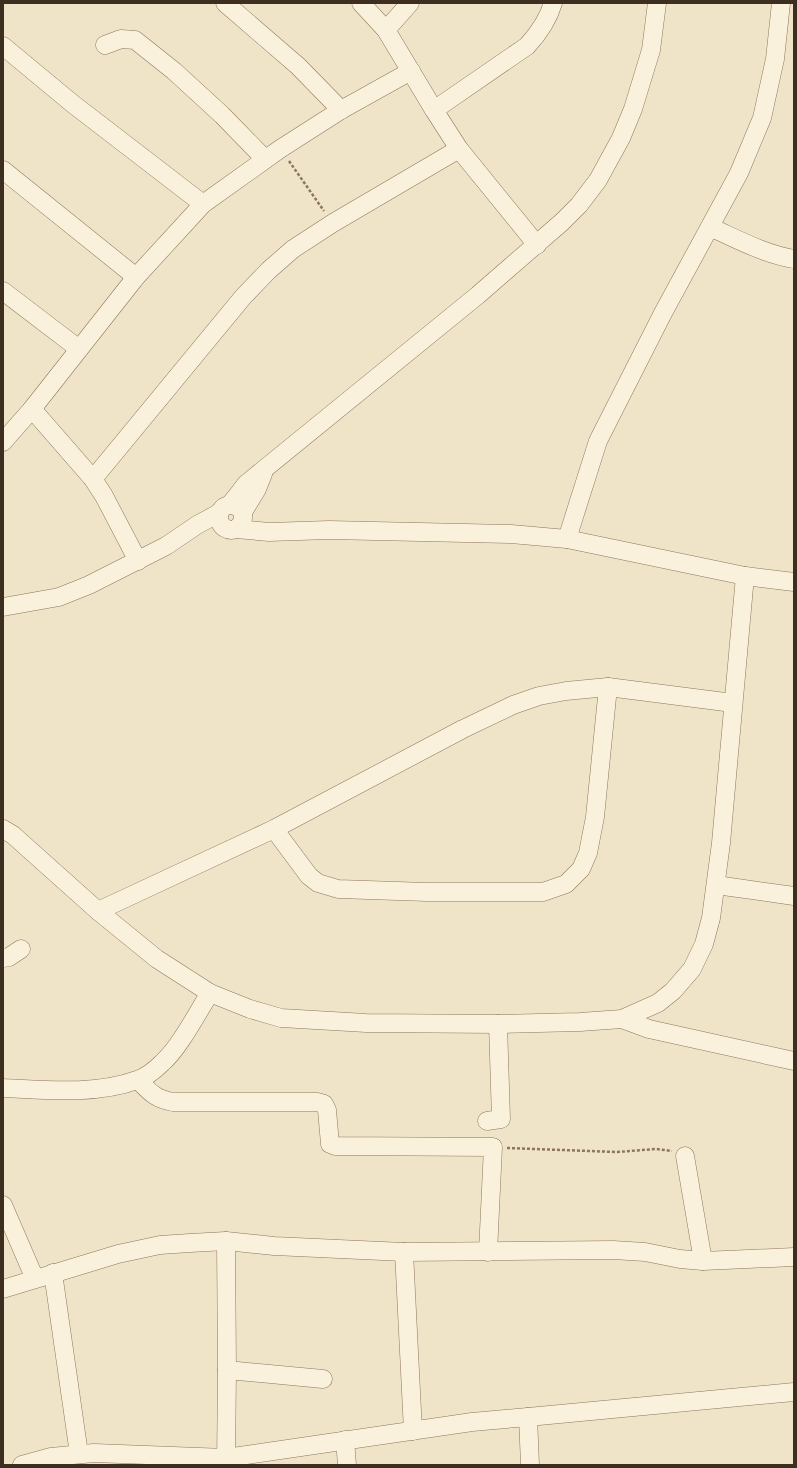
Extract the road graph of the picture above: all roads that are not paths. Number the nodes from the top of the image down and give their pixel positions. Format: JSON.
{"nodes":[{"id":1,"x":225,"y":3,"type":"edge"},
{"id":2,"x":361,"y":3,"type":"edge"},
{"id":3,"x":410,"y":3,"type":"edge"},
{"id":4,"x":553,"y":3,"type":"edge"},
{"id":5,"x":657,"y":3,"type":"edge"},
{"id":6,"x":781,"y":3,"type":"edge"},
{"id":7,"x":386,"y":30,"type":"junction"},
{"id":8,"x":105,"y":45,"type":"dead end"},
{"id":9,"x":3,"y":46,"type":"edge"},
{"id":10,"x":411,"y":71,"type":"junction"},
{"id":11,"x":341,"y":110,"type":"junction"},
{"id":12,"x":434,"y":110,"type":"junction"},
{"id":13,"x":459,"y":149,"type":"junction"},
{"id":14,"x":265,"y":159,"type":"junction"},
{"id":15,"x":3,"y":170,"type":"edge"},
{"id":16,"x":203,"y":204,"type":"junction"},
{"id":17,"x":710,"y":227,"type":"junction"},
{"id":18,"x":537,"y":245,"type":"junction"},
{"id":19,"x":794,"y":259,"type":"edge"},
{"id":20,"x":136,"y":277,"type":"junction"},
{"id":21,"x":5,"y":296,"type":"edge"},
{"id":22,"x":79,"y":349,"type":"junction"},
{"id":23,"x":32,"y":409,"type":"junction"},
{"id":24,"x":3,"y":442,"type":"edge"},
{"id":25,"x":93,"y":479,"type":"junction"},
{"id":26,"x":233,"y":517,"type":"junction"},
{"id":27,"x":567,"y":539,"type":"junction"},
{"id":28,"x":138,"y":561,"type":"junction"},
{"id":29,"x":744,"y":576,"type":"junction"},
{"id":30,"x":794,"y":582,"type":"edge"},
{"id":31,"x":3,"y":607,"type":"edge"},
{"id":32,"x":608,"y":687,"type":"junction"},
{"id":33,"x":733,"y":702,"type":"junction"},
{"id":34,"x":3,"y":829,"type":"edge"},
{"id":35,"x":274,"y":829,"type":"junction"},
{"id":36,"x":716,"y":885,"type":"junction"},
{"id":37,"x":794,"y":896,"type":"edge"},
{"id":38,"x":98,"y":911,"type":"junction"},
{"id":39,"x":21,"y":949,"type":"dead end"},
{"id":40,"x":3,"y":958,"type":"edge"},
{"id":41,"x":210,"y":992,"type":"junction"},
{"id":42,"x":622,"y":1019,"type":"junction"},
{"id":43,"x":498,"y":1024,"type":"junction"},
{"id":44,"x":794,"y":1061,"type":"edge"},
{"id":45,"x":138,"y":1080,"type":"junction"},
{"id":46,"x":3,"y":1088,"type":"edge"},
{"id":47,"x":493,"y":1147,"type":"junction"},
{"id":48,"x":685,"y":1156,"type":"road end"},
{"id":49,"x":3,"y":1205,"type":"edge"},
{"id":50,"x":226,"y":1241,"type":"junction"},
{"id":51,"x":404,"y":1252,"type":"junction"},
{"id":52,"x":488,"y":1252,"type":"junction"},
{"id":53,"x":794,"y":1257,"type":"edge"},
{"id":54,"x":704,"y":1261,"type":"junction"},
{"id":55,"x":53,"y":1273,"type":"junction"},
{"id":56,"x":35,"y":1279,"type":"junction"},
{"id":57,"x":3,"y":1289,"type":"edge"},
{"id":58,"x":227,"y":1370,"type":"junction"},
{"id":59,"x":323,"y":1379,"type":"dead end"},
{"id":60,"x":794,"y":1392,"type":"edge"},
{"id":61,"x":528,"y":1417,"type":"junction"},
{"id":62,"x":412,"y":1431,"type":"junction"},
{"id":63,"x":345,"y":1440,"type":"junction"},
{"id":64,"x":79,"y":1454,"type":"junction"},
{"id":65,"x":226,"y":1462,"type":"edge"},
{"id":66,"x":22,"y":1465,"type":"edge"},
{"id":67,"x":347,"y":1465,"type":"edge"},
{"id":68,"x":530,"y":1465,"type":"edge"}],
"edges":[{"from":1,"to":11,"type":"street"},
{"from":2,"to":7,"type":"street"},
{"from":3,"to":7,"type":"street"},
{"from":4,"to":12,"type":"street"},
{"from":5,"to":18,"type":"street"},
{"from":6,"to":17,"type":"street"},
{"from":7,"to":10,"type":"street"},
{"from":8,"to":14,"type":"street"},
{"from":9,"to":16,"type":"street"},
{"from":10,"to":11,"type":"street"},
{"from":10,"to":12,"type":"street"},
{"from":11,"to":14,"type":"street"},
{"from":12,"to":13,"type":"street"},
{"from":13,"to":18,"type":"street"},
{"from":13,"to":25,"type":"street"},
{"from":14,"to":16,"type":"street"},
{"from":15,"to":20,"type":"street"},
{"from":16,"to":20,"type":"street"},
{"from":17,"to":19,"type":"street"},
{"from":17,"to":27,"type":"street"},
{"from":18,"to":26,"type":"street"},
{"from":20,"to":22,"type":"street"},
{"from":21,"to":22,"type":"street"},
{"from":22,"to":23,"type":"street"},
{"from":23,"to":24,"type":"street"},
{"from":23,"to":25,"type":"street"},
{"from":25,"to":28,"type":"street"},
{"from":26,"to":27,"type":"street"},
{"from":26,"to":28,"type":"street"},
{"from":27,"to":29,"type":"street"},
{"from":28,"to":31,"type":"street"},
{"from":29,"to":30,"type":"street"},
{"from":29,"to":33,"type":"street"},
{"from":32,"to":33,"type":"street"},
{"from":32,"to":35,"type":"street"},
{"from":32,"to":35,"type":"street"},
{"from":33,"to":36,"type":"street"},
{"from":34,"to":38,"type":"street"},
{"from":35,"to":38,"type":"street"},
{"from":36,"to":37,"type":"street"},
{"from":36,"to":42,"type":"street"},
{"from":38,"to":41,"type":"street"},
{"from":39,"to":40,"type":"street"},
{"from":41,"to":43,"type":"street"},
{"from":41,"to":45,"type":"street"},
{"from":42,"to":43,"type":"street"},
{"from":42,"to":44,"type":"street"},
{"from":43,"to":47,"type":"street"},
{"from":45,"to":46,"type":"street"},
{"from":45,"to":47,"type":"street"},
{"from":47,"to":52,"type":"street"},
{"from":48,"to":54,"type":"street"},
{"from":49,"to":56,"type":"street"},
{"from":50,"to":51,"type":"street"},
{"from":50,"to":55,"type":"street"},
{"from":50,"to":58,"type":"street"},
{"from":51,"to":52,"type":"street"},
{"from":51,"to":62,"type":"street"},
{"from":52,"to":54,"type":"street"},
{"from":53,"to":54,"type":"street"},
{"from":55,"to":56,"type":"street"},
{"from":55,"to":64,"type":"street"},
{"from":56,"to":57,"type":"street"},
{"from":58,"to":59,"type":"street"},
{"from":58,"to":65,"type":"street"},
{"from":60,"to":61,"type":"street"},
{"from":61,"to":62,"type":"street"},
{"from":61,"to":68,"type":"street"},
{"from":62,"to":63,"type":"street"},
{"from":63,"to":65,"type":"street"},
{"from":63,"to":67,"type":"street"},
{"from":64,"to":65,"type":"street"},
{"from":64,"to":66,"type":"street"}]}
